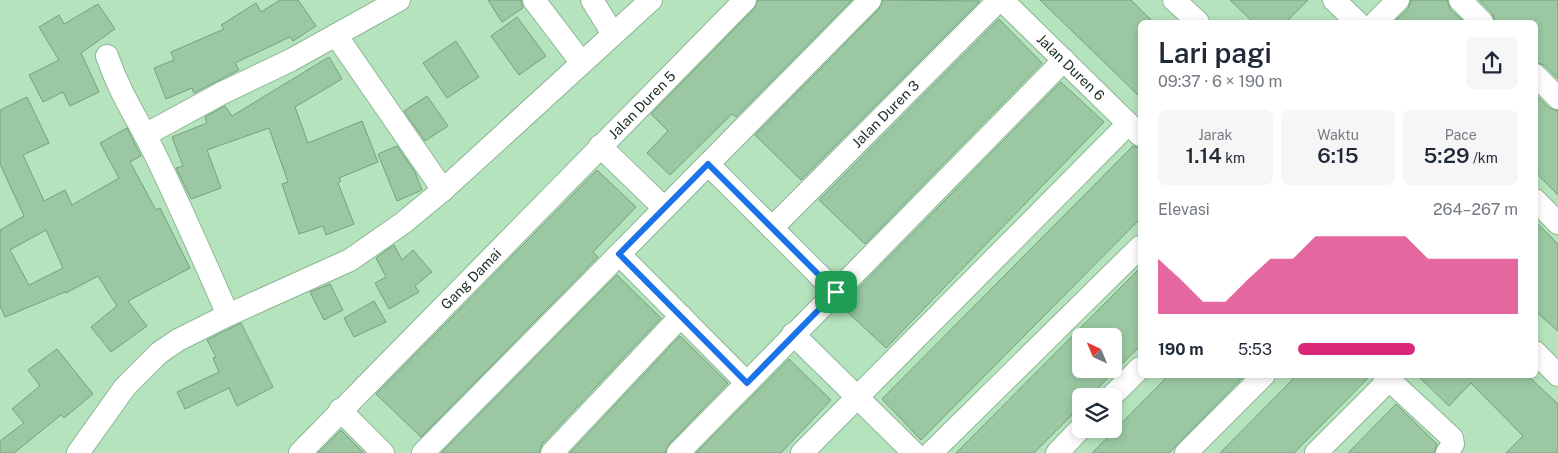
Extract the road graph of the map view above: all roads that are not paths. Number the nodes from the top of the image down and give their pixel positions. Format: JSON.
{"nodes":[{"id":1,"x":399,"y":0,"type":"edge"},
{"id":2,"x":534,"y":0,"type":"edge"},
{"id":3,"x":592,"y":0,"type":"edge"},
{"id":4,"x":651,"y":0,"type":"edge"},
{"id":5,"x":745,"y":0,"type":"edge"},
{"id":6,"x":870,"y":0,"type":"edge"},
{"id":7,"x":999,"y":0,"type":"edge"},
{"id":8,"x":1002,"y":0,"type":"edge"},
{"id":9,"x":1174,"y":0,"type":"edge"},
{"id":10,"x":1334,"y":0,"type":"edge"},
{"id":11,"x":1398,"y":0,"type":"edge"},
{"id":12,"x":1460,"y":0,"type":"edge"},
{"id":13,"x":1196,"y":20,"type":"edge"},
{"id":14,"x":1355,"y":20,"type":"edge"},
{"id":15,"x":1378,"y":20,"type":"edge"},
{"id":16,"x":1480,"y":20,"type":"edge"},
{"id":17,"x":613,"y":34,"type":"junction"},
{"id":18,"x":336,"y":35,"type":"junction"},
{"id":19,"x":107,"y":56,"type":"dead end"},
{"id":20,"x":1064,"y":60,"type":"junction"},
{"id":21,"x":581,"y":62,"type":"junction"},
{"id":22,"x":1538,"y":78,"type":"edge"},
{"id":23,"x":1558,"y":98,"type":"edge"},
{"id":24,"x":1134,"y":129,"type":"edge"},
{"id":25,"x":145,"y":135,"type":"junction"},
{"id":26,"x":600,"y":146,"type":"junction"},
{"id":27,"x":708,"y":164,"type":"junction"},
{"id":28,"x":442,"y":190,"type":"junction"},
{"id":29,"x":1538,"y":203,"type":"edge"},
{"id":30,"x":664,"y":208,"type":"junction"},
{"id":31,"x":1558,"y":223,"type":"edge"},
{"id":32,"x":772,"y":228,"type":"junction"},
{"id":33,"x":1138,"y":249,"type":"edge"},
{"id":34,"x":619,"y":254,"type":"junction"},
{"id":35,"x":836,"y":292,"type":"junction"},
{"id":36,"x":228,"y":316,"type":"junction"},
{"id":37,"x":680,"y":316,"type":"junction"},
{"id":38,"x":793,"y":334,"type":"junction"},
{"id":39,"x":1538,"y":355,"type":"edge"},
{"id":40,"x":1138,"y":370,"type":"edge"},
{"id":41,"x":1558,"y":375,"type":"edge"},
{"id":42,"x":1261,"y":378,"type":"edge"},
{"id":43,"x":1386,"y":378,"type":"edge"},
{"id":44,"x":747,"y":383,"type":"junction"},
{"id":45,"x":1120,"y":388,"type":"edge"},
{"id":46,"x":856,"y":397,"type":"junction"},
{"id":47,"x":340,"y":410,"type":"junction"},
{"id":48,"x":1072,"y":437,"type":"edge"},
{"id":49,"x":78,"y":453,"type":"edge"},
{"id":50,"x":300,"y":453,"type":"edge"},
{"id":51,"x":383,"y":453,"type":"edge"},
{"id":52,"x":423,"y":453,"type":"edge"},
{"id":53,"x":552,"y":453,"type":"edge"},
{"id":54,"x":678,"y":453,"type":"edge"},
{"id":55,"x":802,"y":453,"type":"edge"},
{"id":56,"x":914,"y":453,"type":"edge"},
{"id":57,"x":931,"y":453,"type":"edge"},
{"id":58,"x":1056,"y":453,"type":"edge"},
{"id":59,"x":1186,"y":453,"type":"edge"},
{"id":60,"x":1316,"y":453,"type":"edge"},
{"id":61,"x":1447,"y":453,"type":"edge"}],
"edges":[{"from":1,"to":18,"type":"street"},
{"from":2,"to":21,"type":"street"},
{"from":3,"to":17,"type":"street"},
{"from":4,"to":17,"type":"street"},
{"from":5,"to":26,"type":"street","name":"Jalan Duren 5"},
{"from":6,"to":27,"type":"street"},
{"from":7,"to":32,"type":"street","name":"Jalan Duren 3"},
{"from":8,"to":20,"type":"street","name":"Jalan Duren 6"},
{"from":9,"to":13,"type":"street"},
{"from":10,"to":14,"type":"street"},
{"from":11,"to":15,"type":"street"},
{"from":12,"to":16,"type":"street"},
{"from":17,"to":21,"type":"street"},
{"from":18,"to":25,"type":"street"},
{"from":18,"to":28,"type":"street"},
{"from":19,"to":25,"type":"street"},
{"from":20,"to":24,"type":"street","name":"Jalan Duren 6"},
{"from":20,"to":35,"type":"street"},
{"from":21,"to":28,"type":"street"},
{"from":22,"to":23,"type":"street"},
{"from":24,"to":46,"type":"street"},
{"from":25,"to":36,"type":"street"},
{"from":26,"to":30,"type":"street","name":"Jalan Duren 5"},
{"from":26,"to":47,"type":"street","name":"Gang Damai"},
{"from":27,"to":30,"type":"street"},
{"from":27,"to":32,"type":"street"},
{"from":28,"to":36,"type":"street"},
{"from":29,"to":31,"type":"street"},
{"from":30,"to":34,"type":"street"},
{"from":32,"to":35,"type":"street"},
{"from":33,"to":57,"type":"street"},
{"from":34,"to":37,"type":"street"},
{"from":34,"to":52,"type":"street"},
{"from":35,"to":38,"type":"street"},
{"from":36,"to":49,"type":"street"},
{"from":37,"to":44,"type":"street"},
{"from":37,"to":53,"type":"street"},
{"from":38,"to":44,"type":"street"},
{"from":38,"to":46,"type":"street"},
{"from":39,"to":41,"type":"street"},
{"from":40,"to":45,"type":"street"},
{"from":42,"to":59,"type":"street"},
{"from":43,"to":60,"type":"street"},
{"from":43,"to":61,"type":"street"},
{"from":44,"to":54,"type":"street"},
{"from":46,"to":55,"type":"street"},
{"from":46,"to":56,"type":"street"},
{"from":47,"to":50,"type":"street","name":"Gang Damai"},
{"from":47,"to":51,"type":"street"},
{"from":48,"to":58,"type":"street"}]}
